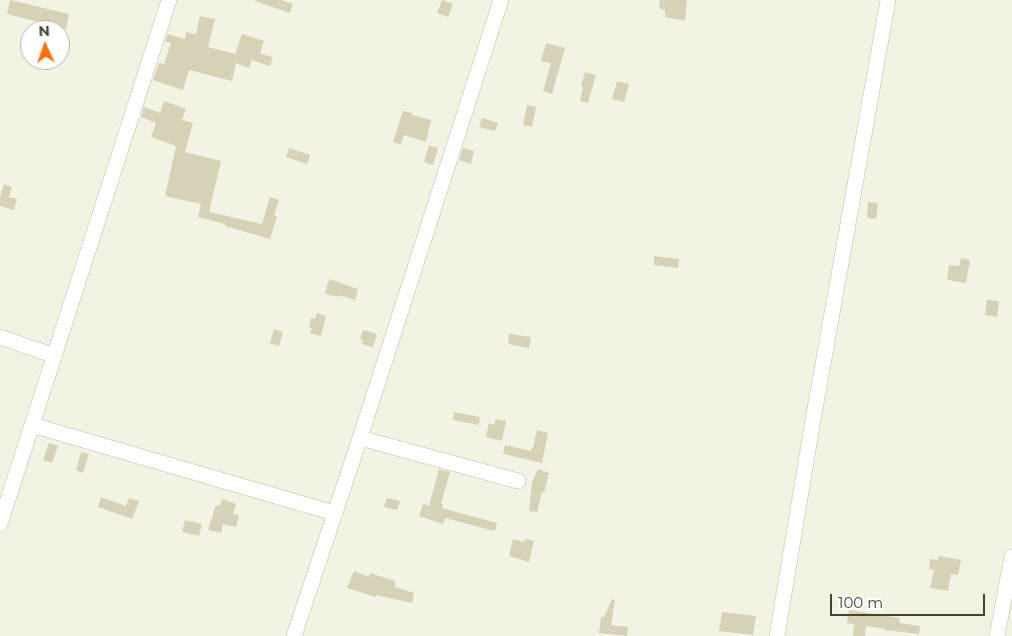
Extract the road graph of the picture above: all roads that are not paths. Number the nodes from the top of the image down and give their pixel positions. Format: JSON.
{"nodes":[{"id":1,"x":169,"y":0,"type":"edge"},
{"id":2,"x":500,"y":0,"type":"edge"},
{"id":3,"x":888,"y":0,"type":"edge"},
{"id":4,"x":0,"y":337,"type":"edge"},
{"id":5,"x":55,"y":356,"type":"junction"},
{"id":6,"x":32,"y":425,"type":"junction"},
{"id":7,"x":360,"y":438,"type":"junction"},
{"id":8,"x":518,"y":481,"type":"dead end"},
{"id":9,"x":334,"y":513,"type":"junction"},
{"id":10,"x":0,"y":524,"type":"edge"},
{"id":11,"x":1012,"y":557,"type":"edge"},
{"id":12,"x":294,"y":636,"type":"edge"},
{"id":13,"x":777,"y":636,"type":"edge"},
{"id":14,"x":997,"y":636,"type":"edge"}],
"edges":[{"from":1,"to":5,"type":"street"},
{"from":2,"to":7,"type":"street"},
{"from":3,"to":13,"type":"street"},
{"from":4,"to":5,"type":"street"},
{"from":5,"to":6,"type":"street"},
{"from":6,"to":9,"type":"street"},
{"from":6,"to":10,"type":"street"},
{"from":7,"to":8,"type":"street"},
{"from":7,"to":9,"type":"street"},
{"from":9,"to":12,"type":"street"},
{"from":11,"to":14,"type":"street"}]}
